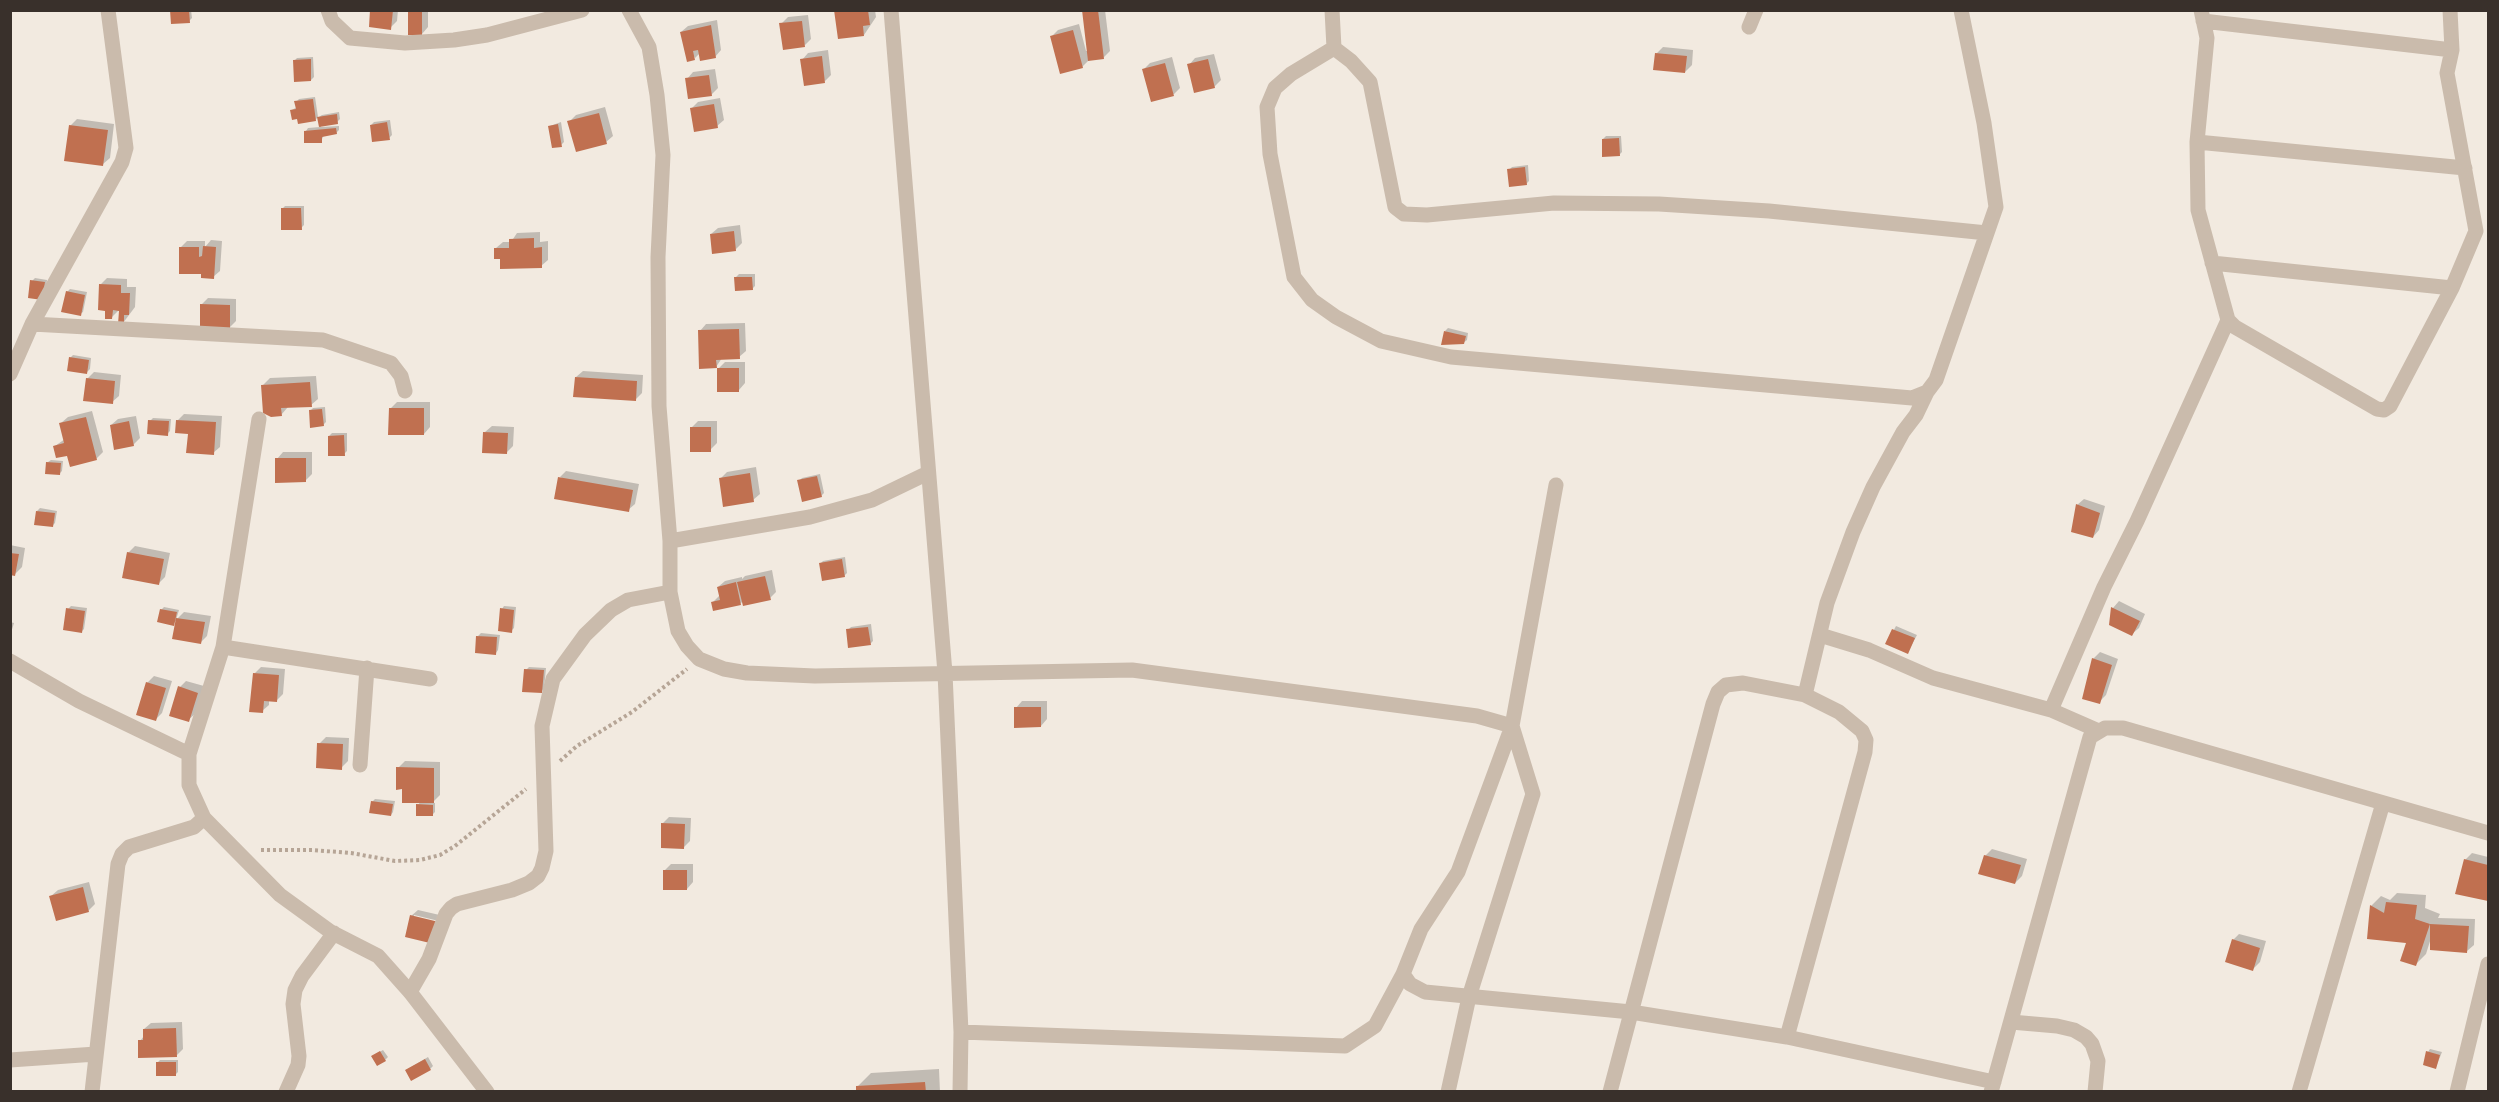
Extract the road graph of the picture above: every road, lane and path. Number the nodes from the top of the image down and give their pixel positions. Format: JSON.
{"nodes":[{"id":1,"x":108,"y":10,"type":"edge"},
{"id":2,"x":328,"y":10,"type":"edge"},
{"id":3,"x":582,"y":10,"type":"edge"},
{"id":4,"x":629,"y":10,"type":"edge"},
{"id":5,"x":891,"y":10,"type":"edge"},
{"id":6,"x":1332,"y":10,"type":"edge"},
{"id":7,"x":1756,"y":10,"type":"edge"},
{"id":8,"x":1960,"y":10,"type":"edge"},
{"id":9,"x":2450,"y":10,"type":"edge"},
{"id":10,"x":2202,"y":16,"type":"edge"},
{"id":11,"x":1749,"y":27,"type":"dead end"},
{"id":12,"x":1334,"y":48,"type":"junction"},
{"id":13,"x":2452,"y":50,"type":"junction"},
{"id":14,"x":2197,"y":142,"type":"junction"},
{"id":15,"x":2465,"y":168,"type":"junction"},
{"id":16,"x":1987,"y":233,"type":"junction"},
{"id":17,"x":2212,"y":263,"type":"junction"},
{"id":18,"x":2452,"y":288,"type":"junction"},
{"id":19,"x":2228,"y":320,"type":"junction"},
{"id":20,"x":32,"y":324,"type":"junction"},
{"id":21,"x":16,"y":344,"type":"edge"},
{"id":22,"x":10,"y":374,"type":"edge"},
{"id":23,"x":405,"y":391,"type":"dead end"},
{"id":24,"x":1927,"y":392,"type":"junction"},
{"id":25,"x":259,"y":419,"type":"dead end"},
{"id":26,"x":928,"y":473,"type":"junction"},
{"id":27,"x":1556,"y":485,"type":"dead end"},
{"id":28,"x":670,"y":541,"type":"junction"},
{"id":29,"x":670,"y":592,"type":"junction"},
{"id":30,"x":1820,"y":635,"type":"junction"},
{"id":31,"x":223,"y":647,"type":"junction"},
{"id":32,"x":699,"y":659,"type":"junction"},
{"id":33,"x":10,"y":661,"type":"edge"},
{"id":34,"x":368,"y":668,"type":"junction"},
{"id":35,"x":945,"y":673,"type":"junction"},
{"id":36,"x":430,"y":679,"type":"dead end"},
{"id":37,"x":1805,"y":696,"type":"junction"},
{"id":38,"x":2052,"y":710,"type":"junction"},
{"id":39,"x":1512,"y":726,"type":"junction"},
{"id":40,"x":2099,"y":731,"type":"junction"},
{"id":41,"x":189,"y":754,"type":"junction"},
{"id":42,"x":360,"y":765,"type":"dead end"},
{"id":43,"x":543,"y":775,"type":"junction"},
{"id":44,"x":2383,"y":803,"type":"junction"},
{"id":45,"x":204,"y":818,"type":"junction"},
{"id":46,"x":2488,"y":833,"type":"edge"},
{"id":47,"x":237,"y":852,"type":"junction"},
{"id":48,"x":334,"y":933,"type":"junction"},
{"id":49,"x":2488,"y":964,"type":"edge"},
{"id":50,"x":1403,"y":974,"type":"junction"},
{"id":51,"x":410,"y":992,"type":"junction"},
{"id":52,"x":1470,"y":998,"type":"junction"},
{"id":53,"x":1631,"y":1012,"type":"junction"},
{"id":54,"x":2011,"y":1022,"type":"junction"},
{"id":55,"x":961,"y":1032,"type":"junction"},
{"id":56,"x":1787,"y":1037,"type":"junction"},
{"id":57,"x":96,"y":1054,"type":"junction"},
{"id":58,"x":10,"y":1060,"type":"edge"},
{"id":59,"x":1993,"y":1087,"type":"edge"},
{"id":60,"x":92,"y":1092,"type":"edge"},
{"id":61,"x":286,"y":1092,"type":"edge"},
{"id":62,"x":487,"y":1092,"type":"edge"},
{"id":63,"x":960,"y":1092,"type":"edge"},
{"id":64,"x":1448,"y":1092,"type":"edge"},
{"id":65,"x":1610,"y":1092,"type":"edge"},
{"id":66,"x":2095,"y":1092,"type":"edge"},
{"id":67,"x":2299,"y":1092,"type":"edge"},
{"id":68,"x":2457,"y":1092,"type":"edge"}],
"edges":[{"from":1,"to":20,"type":"street"},
{"from":2,"to":3,"type":"street"},
{"from":4,"to":28,"type":"street"},
{"from":5,"to":26,"type":"street"},
{"from":6,"to":12,"type":"street"},
{"from":7,"to":11,"type":"street"},
{"from":8,"to":16,"type":"street"},
{"from":9,"to":13,"type":"street"},
{"from":10,"to":13,"type":"street"},
{"from":10,"to":14,"type":"street"},
{"from":12,"to":16,"type":"street"},
{"from":12,"to":24,"type":"street"},
{"from":13,"to":15,"type":"street"},
{"from":14,"to":15,"type":"street"},
{"from":14,"to":17,"type":"street"},
{"from":15,"to":18,"type":"street"},
{"from":16,"to":24,"type":"street"},
{"from":17,"to":18,"type":"street"},
{"from":17,"to":19,"type":"street"},
{"from":18,"to":19,"type":"street"},
{"from":19,"to":38,"type":"street"},
{"from":20,"to":21,"type":"street"},
{"from":20,"to":23,"type":"street"},
{"from":21,"to":22,"type":"street"},
{"from":24,"to":30,"type":"street"},
{"from":25,"to":31,"type":"street"},
{"from":26,"to":28,"type":"street"},
{"from":26,"to":35,"type":"street"},
{"from":27,"to":39,"type":"street"},
{"from":28,"to":29,"type":"street"},
{"from":29,"to":32,"type":"street"},
{"from":29,"to":43,"type":"street"},
{"from":30,"to":37,"type":"street"},
{"from":30,"to":38,"type":"street"},
{"from":31,"to":34,"type":"street"},
{"from":31,"to":41,"type":"street"},
{"from":32,"to":35,"type":"street"},
{"from":32,"to":43,"type":"path"},
{"from":33,"to":41,"type":"street"},
{"from":34,"to":36,"type":"street"},
{"from":34,"to":42,"type":"street"},
{"from":35,"to":39,"type":"street"},
{"from":35,"to":55,"type":"street"},
{"from":37,"to":53,"type":"street"},
{"from":37,"to":56,"type":"street"},
{"from":38,"to":40,"type":"street"},
{"from":39,"to":50,"type":"street"},
{"from":39,"to":52,"type":"street"},
{"from":40,"to":44,"type":"street"},
{"from":40,"to":54,"type":"street"},
{"from":41,"to":45,"type":"street"},
{"from":43,"to":47,"type":"path"},
{"from":43,"to":51,"type":"street"},
{"from":44,"to":46,"type":"street"},
{"from":44,"to":67,"type":"street"},
{"from":45,"to":47,"type":"street"},
{"from":45,"to":57,"type":"street"},
{"from":47,"to":48,"type":"street"},
{"from":48,"to":51,"type":"street"},
{"from":48,"to":61,"type":"street"},
{"from":49,"to":68,"type":"street"},
{"from":50,"to":52,"type":"street"},
{"from":50,"to":55,"type":"street"},
{"from":51,"to":62,"type":"street"},
{"from":52,"to":53,"type":"street"},
{"from":52,"to":64,"type":"street"},
{"from":53,"to":56,"type":"street"},
{"from":53,"to":65,"type":"street"},
{"from":54,"to":59,"type":"street"},
{"from":54,"to":66,"type":"street"},
{"from":55,"to":63,"type":"street"},
{"from":56,"to":59,"type":"street"},
{"from":57,"to":58,"type":"street"},
{"from":57,"to":60,"type":"street"}]}
